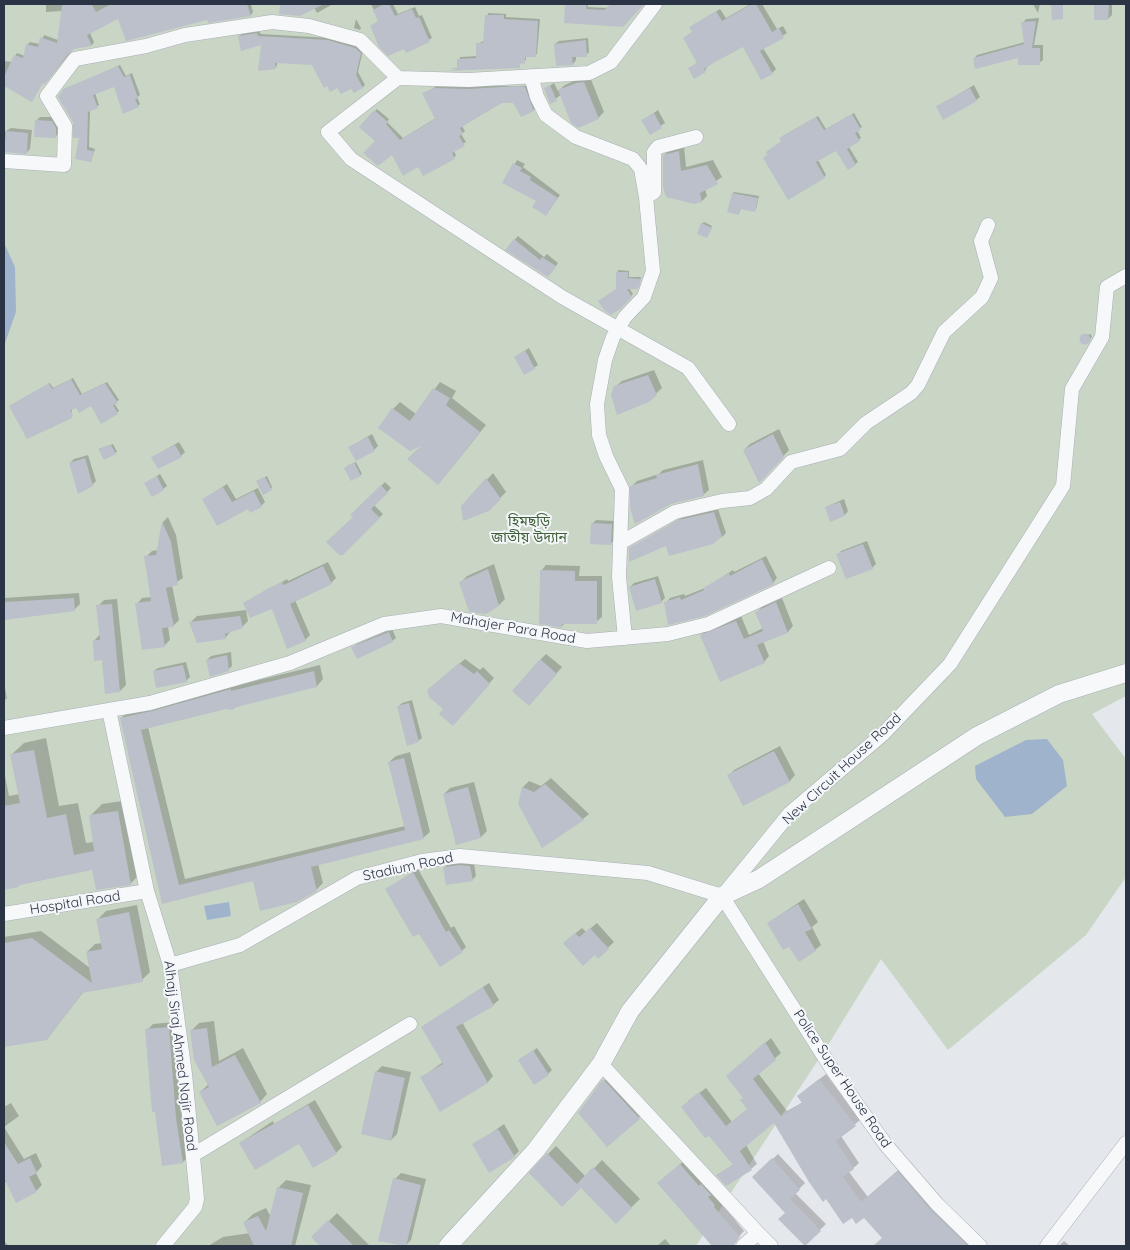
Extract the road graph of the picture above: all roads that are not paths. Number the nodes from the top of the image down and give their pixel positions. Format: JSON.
{"nodes":[{"id":1,"x":655,"y":4,"type":"edge"},
{"id":2,"x":531,"y":76,"type":"junction"},
{"id":3,"x":398,"y":78,"type":"junction"},
{"id":4,"x":696,"y":137,"type":"dead end"},
{"id":5,"x":4,"y":161,"type":"edge"},
{"id":6,"x":646,"y":197,"type":"junction"},
{"id":7,"x":988,"y":225,"type":"dead end"},
{"id":8,"x":1126,"y":276,"type":"edge"},
{"id":9,"x":617,"y":328,"type":"junction"},
{"id":10,"x":729,"y":424,"type":"dead end"},
{"id":11,"x":620,"y":544,"type":"junction"},
{"id":12,"x":829,"y":568,"type":"dead end"},
{"id":13,"x":625,"y":638,"type":"junction"},
{"id":14,"x":1126,"y":673,"type":"edge"},
{"id":15,"x":109,"y":710,"type":"junction"},
{"id":16,"x":4,"y":728,"type":"edge"},
{"id":17,"x":147,"y":891,"type":"junction"},
{"id":18,"x":722,"y":896,"type":"junction"},
{"id":19,"x":4,"y":914,"type":"edge"},
{"id":20,"x":170,"y":965,"type":"junction"},
{"id":21,"x":410,"y":1024,"type":"dead end"},
{"id":22,"x":601,"y":1064,"type":"junction"},
{"id":23,"x":1126,"y":1143,"type":"edge"},
{"id":24,"x":193,"y":1155,"type":"junction"},
{"id":25,"x":758,"y":1232,"type":"junction"},
{"id":26,"x":162,"y":1246,"type":"edge"},
{"id":27,"x":448,"y":1246,"type":"edge"},
{"id":28,"x":743,"y":1246,"type":"edge"},
{"id":29,"x":771,"y":1246,"type":"edge"},
{"id":30,"x":980,"y":1246,"type":"edge"},
{"id":31,"x":1048,"y":1246,"type":"edge"}],
"edges":[{"from":1,"to":2,"type":"street"},
{"from":2,"to":3,"type":"street"},
{"from":2,"to":6,"type":"street"},
{"from":3,"to":5,"type":"street"},
{"from":3,"to":9,"type":"street"},
{"from":4,"to":6,"type":"street"},
{"from":6,"to":9,"type":"street"},
{"from":7,"to":11,"type":"street"},
{"from":8,"to":18,"type":"street","name":"New Circuit House Road"},
{"from":9,"to":10,"type":"street"},
{"from":9,"to":11,"type":"street"},
{"from":11,"to":13,"type":"street"},
{"from":12,"to":13,"type":"street","name":"Mahajer Para Road"},
{"from":13,"to":15,"type":"street","name":"Mahajer Para Road"},
{"from":14,"to":18,"type":"street"},
{"from":15,"to":16,"type":"street","name":"Mahajer Para Road"},
{"from":15,"to":17,"type":"street","name":"Alhajj Siraj Ahmed Najir Road"},
{"from":17,"to":19,"type":"street","name":"Hospital Road"},
{"from":17,"to":20,"type":"street","name":"Alhajj Siraj Ahmed Najir Road"},
{"from":18,"to":20,"type":"street","name":"Stadium Road"},
{"from":18,"to":22,"type":"street","name":"New Circuit House Road"},
{"from":18,"to":30,"type":"street","name":"Police Super House Road"},
{"from":20,"to":24,"type":"street","name":"Alhajj Siraj Ahmed Najir Road"},
{"from":21,"to":24,"type":"street"},
{"from":22,"to":25,"type":"street"},
{"from":22,"to":27,"type":"street","name":"New Circuit House Road"},
{"from":23,"to":31,"type":"street"},
{"from":24,"to":26,"type":"street","name":"Alhajj Siraj Ahmed Najir Road"},
{"from":25,"to":28,"type":"street"},
{"from":25,"to":29,"type":"street"}]}
